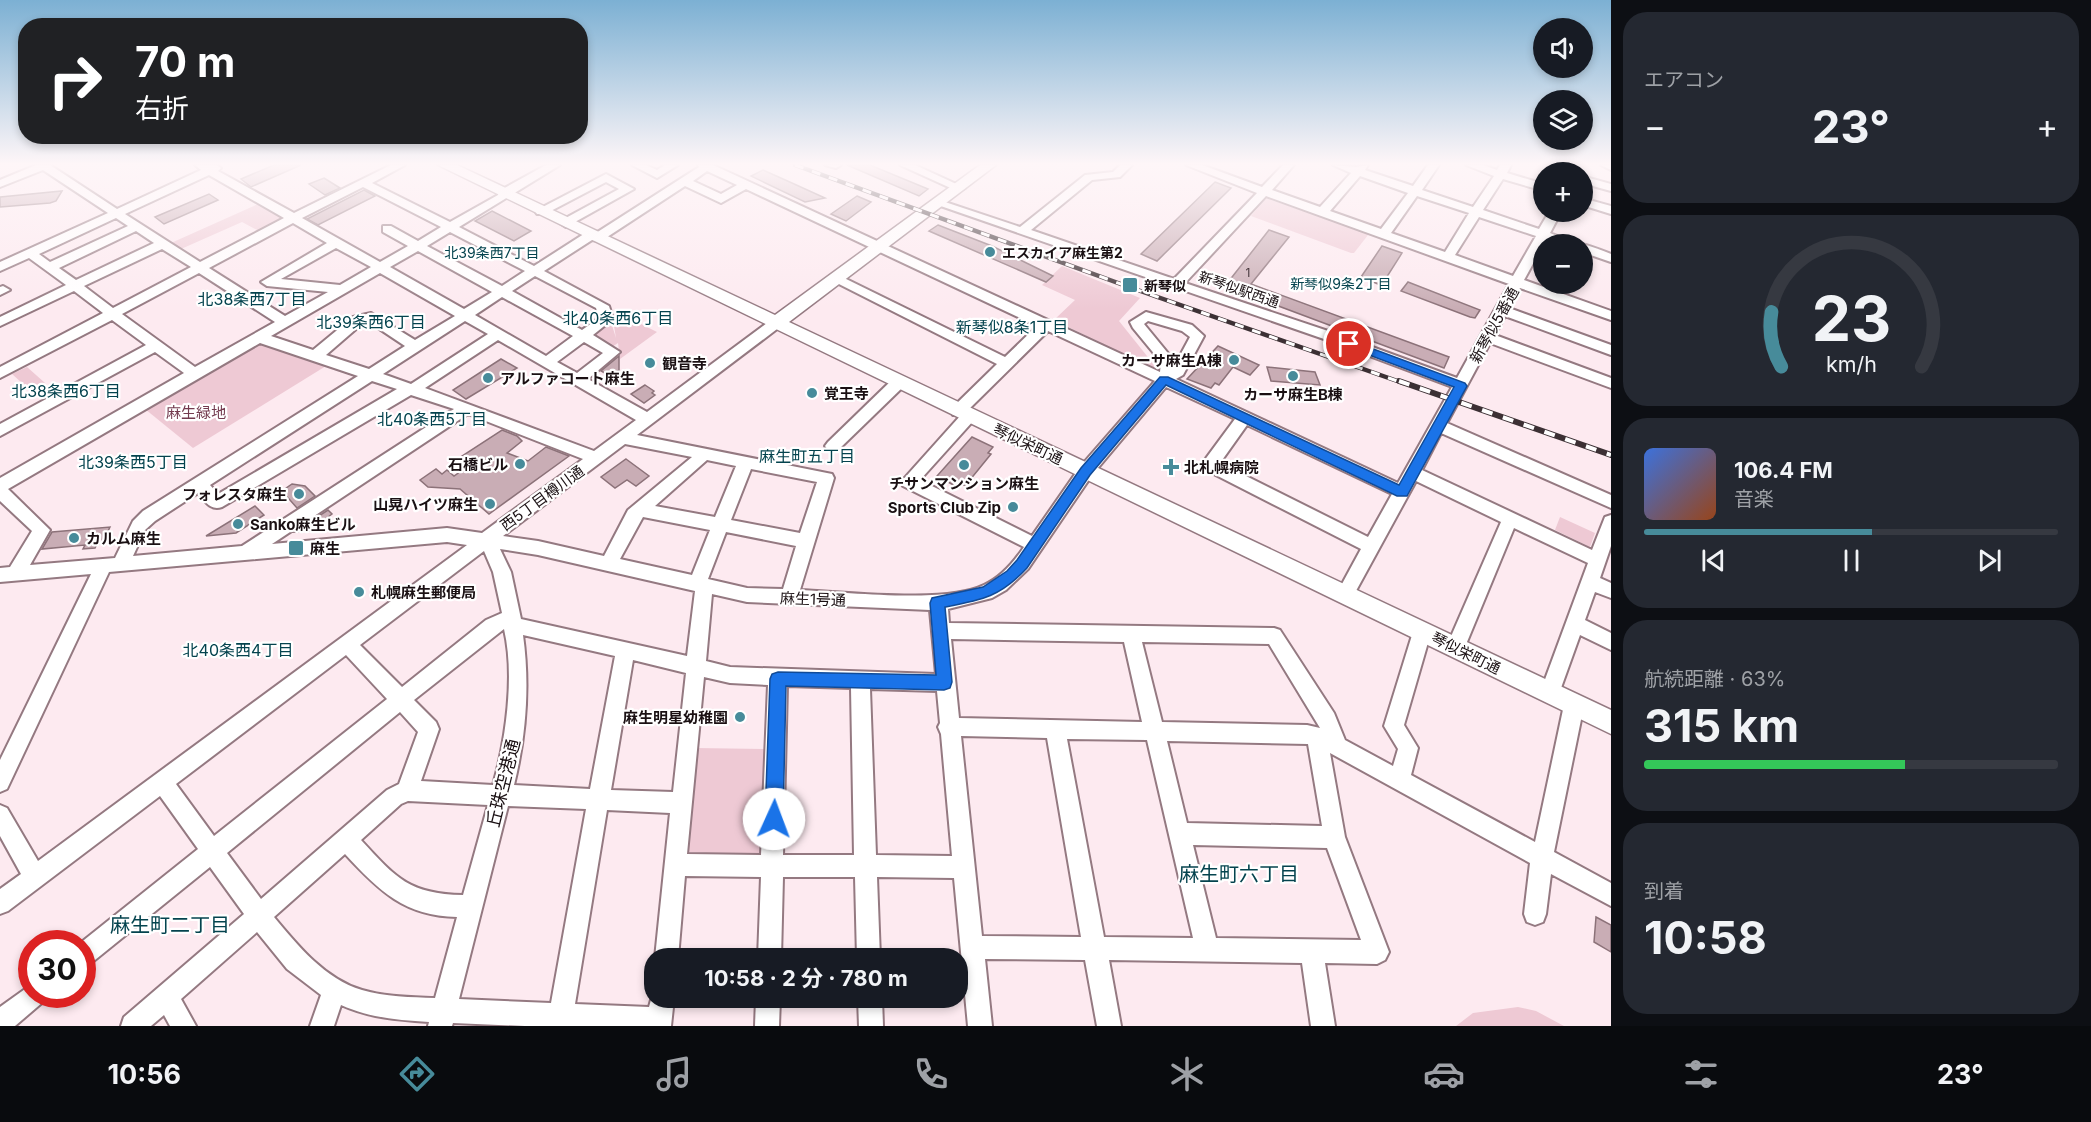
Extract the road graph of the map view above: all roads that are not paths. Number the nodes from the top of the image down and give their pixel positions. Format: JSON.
{"nodes":[{"id":1,"x":117,"y":213,"type":"joint"},
{"id":2,"x":283,"y":213,"type":"edge"},
{"id":3,"x":306,"y":213,"type":"edge"},
{"id":4,"x":422,"y":213,"type":"edge"},
{"id":5,"x":473,"y":213,"type":"edge"},
{"id":6,"x":543,"y":213,"type":"edge"},
{"id":7,"x":584,"y":213,"type":"edge"},
{"id":8,"x":633,"y":213,"type":"edge"},
{"id":9,"x":808,"y":213,"type":"edge"},
{"id":10,"x":925,"y":213,"type":"edge"},
{"id":11,"x":969,"y":213,"type":"edge"},
{"id":12,"x":1045,"y":213,"type":"edge"},
{"id":13,"x":1244,"y":213,"type":"edge"},
{"id":14,"x":1322,"y":213,"type":"edge"},
{"id":15,"x":1399,"y":213,"type":"edge"},
{"id":16,"x":1477,"y":213,"type":"joint"},
{"id":17,"x":294,"y":219,"type":"junction"},
{"id":18,"x":566,"y":223,"type":"junction"},
{"id":19,"x":136,"y":226,"type":"junction"},
{"id":20,"x":450,"y":227,"type":"junction"},
{"id":21,"x":387,"y":229,"type":"dead end"},
{"id":22,"x":1024,"y":230,"type":"junction"},
{"id":23,"x":1540,"y":234,"type":"edge"},
{"id":24,"x":1383,"y":235,"type":"junction"},
{"id":25,"x":594,"y":237,"type":"junction"},
{"id":26,"x":164,"y":243,"type":"junction"},
{"id":27,"x":336,"y":243,"type":"junction"},
{"id":28,"x":418,"y":246,"type":"junction"},
{"id":29,"x":880,"y":246,"type":"junction"},
{"id":30,"x":1593,"y":252,"type":"edge"},
{"id":31,"x":30,"y":253,"type":"junction"},
{"id":32,"x":1533,"y":253,"type":"edge"},
{"id":33,"x":1447,"y":258,"type":"junction"},
{"id":34,"x":1611,"y":258,"type":"edge"},
{"id":35,"x":0,"y":267,"type":"edge"},
{"id":36,"x":50,"y":267,"type":"junction"},
{"id":37,"x":201,"y":268,"type":"junction"},
{"id":38,"x":379,"y":268,"type":"junction"},
{"id":39,"x":534,"y":272,"type":"junction"},
{"id":40,"x":835,"y":279,"type":"junction"},
{"id":41,"x":1517,"y":283,"type":"junction"},
{"id":42,"x":1177,"y":284,"type":"junction"},
{"id":43,"x":76,"y":286,"type":"junction"},
{"id":44,"x":342,"y":289,"type":"junction"},
{"id":45,"x":502,"y":292,"type":"junction"},
{"id":46,"x":1502,"y":310,"type":"junction"},
{"id":47,"x":115,"y":314,"type":"junction"},
{"id":48,"x":465,"y":316,"type":"junction"},
{"id":49,"x":1611,"y":316,"type":"edge"},
{"id":50,"x":0,"y":322,"type":"edge"},
{"id":51,"x":284,"y":322,"type":"junction"},
{"id":52,"x":776,"y":323,"type":"junction"},
{"id":53,"x":1047,"y":324,"type":"junction"},
{"id":54,"x":498,"y":334,"type":"junction"},
{"id":55,"x":583,"y":336,"type":"junction"},
{"id":56,"x":258,"y":337,"type":"junction"},
{"id":57,"x":1488,"y":337,"type":"junction"},
{"id":58,"x":156,"y":345,"type":"junction"},
{"id":59,"x":416,"y":347,"type":"junction"},
{"id":60,"x":1611,"y":350,"type":"edge"},
{"id":61,"x":1160,"y":352,"type":"junction"},
{"id":62,"x":1189,"y":354,"type":"junction"},
{"id":63,"x":315,"y":356,"type":"junction"},
{"id":64,"x":547,"y":362,"type":"junction"},
{"id":65,"x":1008,"y":364,"type":"junction"},
{"id":66,"x":1,"y":372,"type":"edge"},
{"id":67,"x":195,"y":374,"type":"junction"},
{"id":68,"x":371,"y":375,"type":"junction"},
{"id":69,"x":578,"y":380,"type":"junction"},
{"id":70,"x":1164,"y":380,"type":"junction"},
{"id":71,"x":899,"y":382,"type":"junction"},
{"id":72,"x":1611,"y":383,"type":"edge"},
{"id":73,"x":1461,"y":386,"type":"junction"},
{"id":74,"x":411,"y":389,"type":"junction"},
{"id":75,"x":467,"y":408,"type":"junction"},
{"id":76,"x":964,"y":413,"type":"junction"},
{"id":77,"x":1244,"y":418,"type":"junction"},
{"id":78,"x":647,"y":419,"type":"junction"},
{"id":79,"x":1439,"y":426,"type":"junction"},
{"id":80,"x":0,"y":431,"type":"edge"},
{"id":81,"x":622,"y":438,"type":"junction"},
{"id":82,"x":832,"y":446,"type":"dead end"},
{"id":83,"x":702,"y":454,"type":"junction"},
{"id":84,"x":596,"y":458,"type":"junction"},
{"id":85,"x":745,"y":463,"type":"junction"},
{"id":86,"x":1086,"y":471,"type":"junction"},
{"id":87,"x":1413,"y":474,"type":"junction"},
{"id":88,"x":199,"y":484,"type":"junction"},
{"id":89,"x":0,"y":486,"type":"edge"},
{"id":90,"x":1402,"y":492,"type":"junction"},
{"id":91,"x":1611,"y":502,"type":"edge"},
{"id":92,"x":640,"y":510,"type":"junction"},
{"id":93,"x":1510,"y":519,"type":"junction"},
{"id":94,"x":721,"y":525,"type":"junction"},
{"id":95,"x":1609,"y":534,"type":"edge"},
{"id":96,"x":486,"y":539,"type":"junction"},
{"id":97,"x":807,"y":541,"type":"junction"},
{"id":98,"x":1035,"y":545,"type":"junction"},
{"id":99,"x":1372,"y":547,"type":"junction"},
{"id":100,"x":245,"y":552,"type":"junction"},
{"id":101,"x":1597,"y":560,"type":"junction"},
{"id":102,"x":112,"y":564,"type":"junction"},
{"id":103,"x":609,"y":564,"type":"junction"},
{"id":104,"x":8,"y":574,"type":"edge"},
{"id":105,"x":1590,"y":581,"type":"junction"},
{"id":106,"x":701,"y":585,"type":"junction"},
{"id":107,"x":1611,"y":591,"type":"edge"},
{"id":108,"x":1345,"y":595,"type":"junction"},
{"id":109,"x":790,"y":598,"type":"junction"},
{"id":110,"x":938,"y":603,"type":"junction"},
{"id":111,"x":511,"y":622,"type":"junction"},
{"id":112,"x":1575,"y":623,"type":"junction"},
{"id":113,"x":940,"y":631,"type":"junction"},
{"id":114,"x":1422,"y":632,"type":"junction"},
{"id":115,"x":1131,"y":634,"type":"junction"},
{"id":116,"x":1611,"y":642,"type":"edge"},
{"id":117,"x":347,"y":644,"type":"junction"},
{"id":118,"x":1455,"y":648,"type":"junction"},
{"id":119,"x":625,"y":650,"type":"junction"},
{"id":120,"x":694,"y":667,"type":"junction"},
{"id":121,"x":778,"y":679,"type":"junction"},
{"id":122,"x":860,"y":680,"type":"junction"},
{"id":123,"x":944,"y":682,"type":"junction"},
{"id":124,"x":1550,"y":693,"type":"junction"},
{"id":125,"x":400,"y":701,"type":"junction"},
{"id":126,"x":1574,"y":705,"type":"junction"},
{"id":127,"x":1611,"y":722,"type":"edge"},
{"id":128,"x":948,"y":727,"type":"junction"},
{"id":129,"x":1055,"y":729,"type":"junction"},
{"id":130,"x":1154,"y":731,"type":"junction"},
{"id":131,"x":1317,"y":736,"type":"junction"},
{"id":132,"x":1337,"y":746,"type":"junction"},
{"id":133,"x":1400,"y":780,"type":"junction"},
{"id":134,"x":0,"y":782,"type":"edge"},
{"id":135,"x":162,"y":782,"type":"junction"},
{"id":136,"x":407,"y":791,"type":"junction"},
{"id":137,"x":501,"y":794,"type":"junction"},
{"id":138,"x":598,"y":798,"type":"junction"},
{"id":139,"x":681,"y":803,"type":"junction"},
{"id":140,"x":0,"y":815,"type":"edge"},
{"id":141,"x":1179,"y":834,"type":"junction"},
{"id":142,"x":1334,"y":837,"type":"junction"},
{"id":143,"x":345,"y":839,"type":"junction"},
{"id":144,"x":213,"y":851,"type":"junction"},
{"id":145,"x":1542,"y":858,"type":"junction"},
{"id":146,"x":675,"y":865,"type":"junction"},
{"id":147,"x":772,"y":866,"type":"junction"},
{"id":148,"x":865,"y":867,"type":"junction"},
{"id":149,"x":963,"y":867,"type":"junction"},
{"id":150,"x":35,"y":877,"type":"junction"},
{"id":151,"x":1611,"y":895,"type":"edge"},
{"id":152,"x":0,"y":903,"type":"edge"},
{"id":153,"x":472,"y":906,"type":"junction"},
{"id":154,"x":1535,"y":914,"type":"dead end"},
{"id":155,"x":259,"y":916,"type":"junction"},
{"id":156,"x":96,"y":945,"type":"edge"},
{"id":157,"x":972,"y":947,"type":"junction"},
{"id":158,"x":667,"y":948,"type":"edge"},
{"id":159,"x":769,"y":948,"type":"edge"},
{"id":160,"x":868,"y":948,"type":"edge"},
{"id":161,"x":1095,"y":949,"type":"junction"},
{"id":162,"x":1207,"y":950,"type":"junction"},
{"id":163,"x":1312,"y":952,"type":"junction"},
{"id":164,"x":334,"y":990,"type":"junction"},
{"id":165,"x":166,"y":998,"type":"junction"},
{"id":166,"x":18,"y":1008,"type":"edge"},
{"id":167,"x":768,"y":1008,"type":"edge"},
{"id":168,"x":870,"y":1008,"type":"edge"},
{"id":169,"x":660,"y":1014,"type":"edge"},
{"id":170,"x":442,"y":1018,"type":"edge"},
{"id":171,"x":559,"y":1020,"type":"edge"},
{"id":172,"x":0,"y":1023,"type":"edge"},
{"id":173,"x":133,"y":1026,"type":"edge"},
{"id":174,"x":184,"y":1026,"type":"edge"},
{"id":175,"x":322,"y":1026,"type":"edge"},
{"id":176,"x":767,"y":1026,"type":"edge"},
{"id":177,"x":871,"y":1026,"type":"edge"},
{"id":178,"x":980,"y":1026,"type":"edge"},
{"id":179,"x":1109,"y":1026,"type":"edge"},
{"id":180,"x":1323,"y":1026,"type":"edge"}],
"edges":[{"from":1,"to":19,"type":"street"},
{"from":1,"to":31,"type":"street"},
{"from":2,"to":17,"type":"street"},
{"from":3,"to":17,"type":"street"},
{"from":4,"to":20,"type":"street"},
{"from":5,"to":20,"type":"street"},
{"from":6,"to":18,"type":"main road","name":"琴似栄町通"},
{"from":7,"to":18,"type":"street"},
{"from":8,"to":25,"type":"street"},
{"from":9,"to":29,"type":"street"},
{"from":10,"to":29,"type":"main road","name":"西5丁目樽川通"},
{"from":11,"to":22,"type":"street","name":"新琴似駅西通"},
{"from":12,"to":22,"type":"street"},
{"from":13,"to":42,"type":"street"},
{"from":14,"to":24,"type":"street"},
{"from":15,"to":24,"type":"street"},
{"from":16,"to":23,"type":"street"},
{"from":16,"to":33,"type":"street"},
{"from":17,"to":27,"type":"street"},
{"from":17,"to":37,"type":"street"},
{"from":18,"to":25,"type":"main road","name":"琴似栄町通"},
{"from":19,"to":26,"type":"street"},
{"from":19,"to":36,"type":"street"},
{"from":20,"to":28,"type":"street"},
{"from":20,"to":39,"type":"street"},
{"from":21,"to":28,"type":"street"},
{"from":22,"to":42,"type":"street","name":"新琴似駅西通"},
{"from":24,"to":33,"type":"street"},
{"from":25,"to":39,"type":"street"},
{"from":25,"to":52,"type":"main road","name":"琴似栄町通"},
{"from":26,"to":37,"type":"street"},
{"from":26,"to":43,"type":"street"},
{"from":27,"to":38,"type":"street"},
{"from":27,"to":44,"type":"street"},
{"from":28,"to":38,"type":"street"},
{"from":28,"to":45,"type":"street"},
{"from":29,"to":40,"type":"main road","name":"西5丁目樽川通"},
{"from":29,"to":53,"type":"street"},
{"from":30,"to":34,"type":"street"},
{"from":31,"to":35,"type":"street"},
{"from":31,"to":36,"type":"street"},
{"from":32,"to":41,"type":"street","name":"新琴似5番通"},
{"from":33,"to":41,"type":"street"},
{"from":36,"to":43,"type":"street"},
{"from":37,"to":47,"type":"street"},
{"from":37,"to":51,"type":"street"},
{"from":38,"to":44,"type":"street"},
{"from":38,"to":48,"type":"street"},
{"from":39,"to":45,"type":"street"},
{"from":39,"to":55,"type":"street"},
{"from":40,"to":52,"type":"main road","name":"西5丁目樽川通"},
{"from":40,"to":65,"type":"street"},
{"from":41,"to":46,"type":"street","name":"新琴似5番通"},
{"from":41,"to":49,"type":"street"},
{"from":42,"to":73,"type":"street","name":"新琴似駅西通"},
{"from":43,"to":47,"type":"street"},
{"from":43,"to":50,"type":"street"},
{"from":44,"to":51,"type":"street"},
{"from":45,"to":48,"type":"street"},
{"from":45,"to":55,"type":"street"},
{"from":46,"to":57,"type":"street","name":"新琴似5番通"},
{"from":46,"to":60,"type":"street"},
{"from":47,"to":58,"type":"street"},
{"from":47,"to":66,"type":"street"},
{"from":48,"to":54,"type":"street"},
{"from":48,"to":59,"type":"street"},
{"from":51,"to":56,"type":"street"},
{"from":52,"to":71,"type":"main road","name":"琴似栄町通"},
{"from":52,"to":78,"type":"street","name":"西5丁目樽川通"},
{"from":53,"to":65,"type":"street"},
{"from":53,"to":70,"type":"street"},
{"from":54,"to":64,"type":"street"},
{"from":54,"to":74,"type":"street"},
{"from":55,"to":64,"type":"street"},
{"from":55,"to":69,"type":"street"},
{"from":56,"to":63,"type":"street"},
{"from":56,"to":67,"type":"street"},
{"from":57,"to":72,"type":"street"},
{"from":57,"to":73,"type":"street","name":"新琴似5番通"},
{"from":58,"to":67,"type":"street"},
{"from":58,"to":80,"type":"street"},
{"from":59,"to":63,"type":"street"},
{"from":59,"to":68,"type":"street"},
{"from":61,"to":62,"type":"street"},
{"from":61,"to":62,"type":"street"},
{"from":61,"to":70,"type":"street"},
{"from":62,"to":70,"type":"street","name":"麻生1号通"},
{"from":63,"to":68,"type":"street"},
{"from":64,"to":69,"type":"street"},
{"from":65,"to":76,"type":"street"},
{"from":67,"to":89,"type":"street"},
{"from":68,"to":74,"type":"street"},
{"from":68,"to":88,"type":"street"},
{"from":69,"to":78,"type":"street"},
{"from":70,"to":77,"type":"street"},
{"from":70,"to":86,"type":"street","name":"麻生1号通"},
{"from":71,"to":76,"type":"main road","name":"琴似栄町通"},
{"from":71,"to":82,"type":"street"},
{"from":73,"to":79,"type":"street","name":"新琴似5番通"},
{"from":74,"to":75,"type":"street"},
{"from":74,"to":88,"type":"street"},
{"from":75,"to":84,"type":"street"},
{"from":75,"to":100,"type":"street"},
{"from":76,"to":86,"type":"main road","name":"琴似栄町通"},
{"from":76,"to":98,"type":"street"},
{"from":77,"to":90,"type":"street"},
{"from":77,"to":99,"type":"street"},
{"from":78,"to":81,"type":"street","name":"西5丁目樽川通"},
{"from":79,"to":87,"type":"street","name":"新琴似5番通"},
{"from":79,"to":91,"type":"street"},
{"from":81,"to":83,"type":"street"},
{"from":81,"to":84,"type":"street","name":"西5丁目樽川通"},
{"from":83,"to":85,"type":"street"},
{"from":83,"to":92,"type":"street"},
{"from":84,"to":96,"type":"street","name":"西5丁目樽川通"},
{"from":85,"to":94,"type":"street"},
{"from":85,"to":97,"type":"street"},
{"from":86,"to":98,"type":"street","name":"麻生1号通"},
{"from":86,"to":108,"type":"main road","name":"琴似栄町通"},
{"from":87,"to":90,"type":"street","name":"新琴似5番通"},
{"from":87,"to":93,"type":"street"},
{"from":88,"to":102,"type":"street"},
{"from":89,"to":104,"type":"street"},
{"from":90,"to":99,"type":"street","name":"新琴似5番通"},
{"from":92,"to":94,"type":"street"},
{"from":92,"to":103,"type":"street"},
{"from":93,"to":101,"type":"street"},
{"from":93,"to":118,"type":"street"},
{"from":94,"to":97,"type":"street"},
{"from":94,"to":106,"type":"street"},
{"from":95,"to":101,"type":"street"},
{"from":96,"to":100,"type":"street","name":"西5丁目樽川通"},
{"from":96,"to":103,"type":"street","name":"麻生1号通"},
{"from":96,"to":111,"type":"street","name":"丘珠空港通"},
{"from":96,"to":117,"type":"street"},
{"from":97,"to":109,"type":"street"},
{"from":98,"to":110,"type":"street","name":"麻生1号通"},
{"from":99,"to":108,"type":"street","name":"新琴似5番通"},
{"from":100,"to":102,"type":"street","name":"西5丁目樽川通"},
{"from":101,"to":105,"type":"street"},
{"from":102,"to":104,"type":"street","name":"西5丁目樽川通"},
{"from":102,"to":134,"type":"street"},
{"from":103,"to":106,"type":"street","name":"麻生1号通"},
{"from":105,"to":107,"type":"street"},
{"from":105,"to":112,"type":"street"},
{"from":106,"to":109,"type":"street","name":"麻生1号通"},
{"from":106,"to":120,"type":"street"},
{"from":108,"to":114,"type":"main road","name":"琴似栄町通"},
{"from":109,"to":110,"type":"street","name":"麻生1号通"},
{"from":110,"to":113,"type":"street"},
{"from":111,"to":119,"type":"street"},
{"from":111,"to":125,"type":"street"},
{"from":111,"to":137,"type":"street","name":"丘珠空港通"},
{"from":112,"to":116,"type":"street"},
{"from":112,"to":124,"type":"street"},
{"from":113,"to":115,"type":"street"},
{"from":113,"to":123,"type":"street"},
{"from":114,"to":118,"type":"main road","name":"琴似栄町通"},
{"from":114,"to":133,"type":"street"},
{"from":115,"to":130,"type":"street"},
{"from":115,"to":132,"type":"street"},
{"from":117,"to":125,"type":"street"},
{"from":117,"to":135,"type":"street"},
{"from":118,"to":124,"type":"main road","name":"琴似栄町通"},
{"from":119,"to":120,"type":"street"},
{"from":119,"to":138,"type":"street"},
{"from":120,"to":121,"type":"street"},
{"from":120,"to":139,"type":"street"},
{"from":121,"to":122,"type":"street"},
{"from":121,"to":147,"type":"street"},
{"from":122,"to":123,"type":"street"},
{"from":122,"to":148,"type":"street"},
{"from":123,"to":128,"type":"street"},
{"from":124,"to":126,"type":"main road","name":"琴似栄町通"},
{"from":125,"to":136,"type":"street"},
{"from":125,"to":144,"type":"street"},
{"from":126,"to":127,"type":"main road","name":"琴似栄町通"},
{"from":126,"to":145,"type":"street"},
{"from":128,"to":129,"type":"street"},
{"from":128,"to":149,"type":"street"},
{"from":129,"to":130,"type":"street"},
{"from":129,"to":161,"type":"street"},
{"from":130,"to":131,"type":"street"},
{"from":130,"to":141,"type":"street"},
{"from":131,"to":132,"type":"street"},
{"from":131,"to":142,"type":"street"},
{"from":132,"to":133,"type":"street"},
{"from":133,"to":145,"type":"street"},
{"from":135,"to":144,"type":"street"},
{"from":135,"to":150,"type":"street"},
{"from":136,"to":137,"type":"street"},
{"from":136,"to":143,"type":"street"},
{"from":137,"to":138,"type":"street"},
{"from":137,"to":153,"type":"street","name":"丘珠空港通"},
{"from":138,"to":139,"type":"street"},
{"from":138,"to":171,"type":"street"},
{"from":139,"to":146,"type":"street"},
{"from":140,"to":150,"type":"street"},
{"from":141,"to":142,"type":"street"},
{"from":141,"to":162,"type":"street"},
{"from":142,"to":163,"type":"street"},
{"from":143,"to":153,"type":"street"},
{"from":143,"to":155,"type":"street"},
{"from":144,"to":155,"type":"street"},
{"from":144,"to":156,"type":"street"},
{"from":145,"to":151,"type":"street"},
{"from":145,"to":154,"type":"street"},
{"from":146,"to":147,"type":"street"},
{"from":146,"to":158,"type":"street"},
{"from":147,"to":148,"type":"street"},
{"from":147,"to":159,"type":"street"},
{"from":148,"to":149,"type":"street"},
{"from":148,"to":160,"type":"street"},
{"from":149,"to":157,"type":"street"},
{"from":150,"to":152,"type":"street"},
{"from":153,"to":170,"type":"street","name":"丘珠空港通"},
{"from":155,"to":164,"type":"street"},
{"from":155,"to":165,"type":"street"},
{"from":157,"to":161,"type":"street"},
{"from":157,"to":178,"type":"street"},
{"from":161,"to":162,"type":"street"},
{"from":161,"to":179,"type":"street"},
{"from":162,"to":163,"type":"street"},
{"from":163,"to":180,"type":"street"},
{"from":164,"to":170,"type":"street"},
{"from":164,"to":175,"type":"street"},
{"from":165,"to":173,"type":"street"},
{"from":165,"to":174,"type":"street"},
{"from":166,"to":172,"type":"street"},
{"from":167,"to":176,"type":"street"},
{"from":168,"to":177,"type":"street"},
{"from":169,"to":171,"type":"street"},
{"from":170,"to":171,"type":"street"}]}
